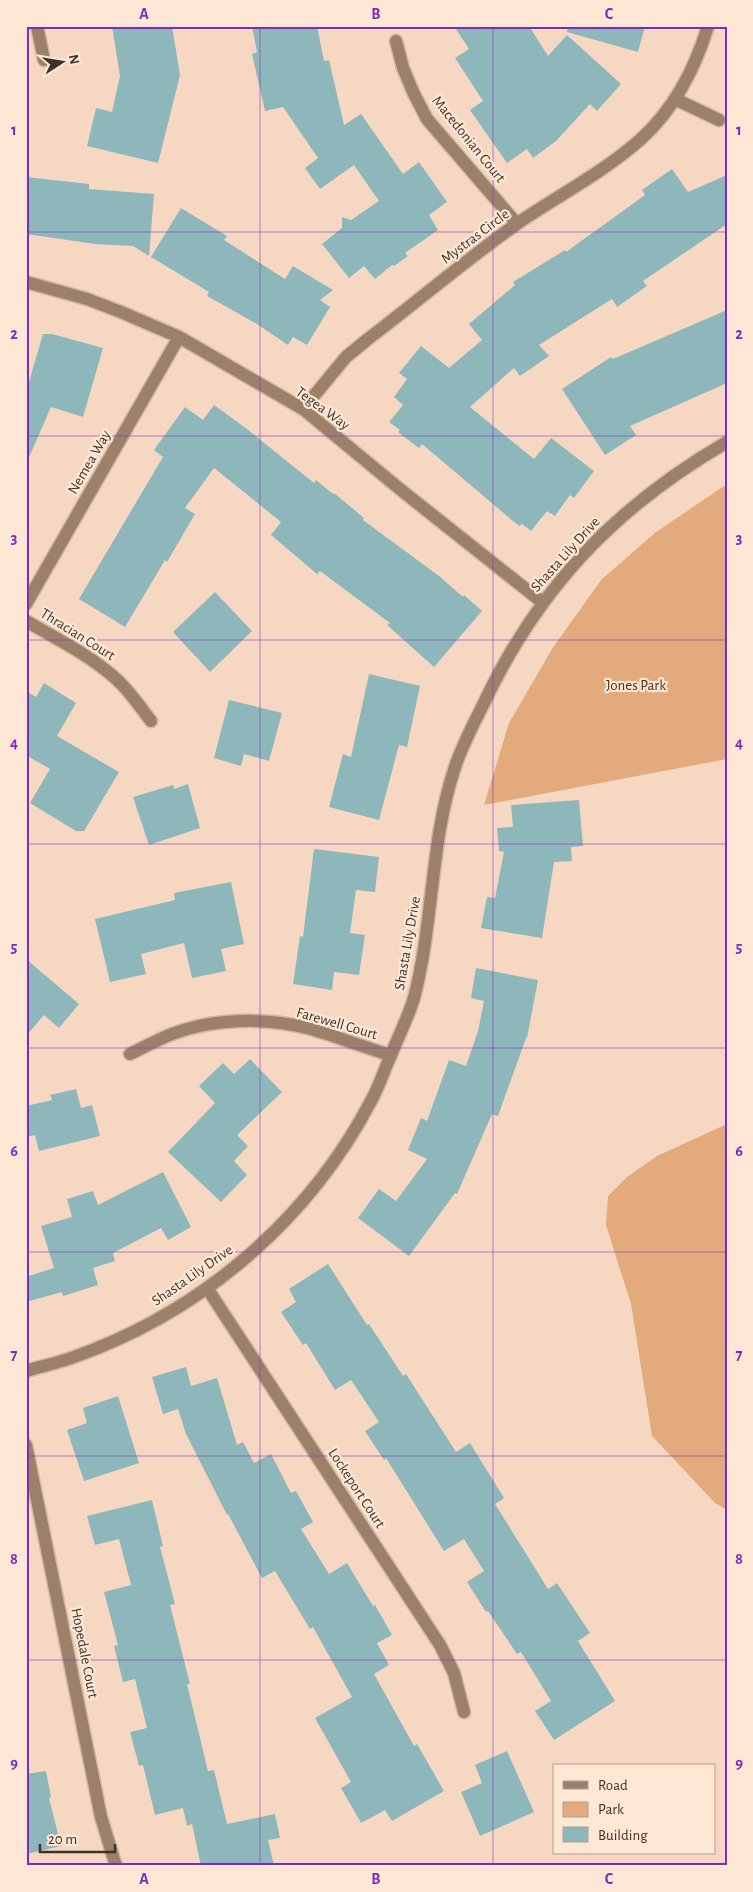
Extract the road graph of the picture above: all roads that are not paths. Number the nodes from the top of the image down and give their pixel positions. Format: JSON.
{"nodes":[{"id":1,"x":37,"y":26,"type":"edge"},
{"id":2,"x":708,"y":26,"type":"edge"},
{"id":3,"x":396,"y":41,"type":"dead end"},
{"id":4,"x":44,"y":60,"type":"dead end"},
{"id":5,"x":675,"y":99,"type":"junction"},
{"id":6,"x":719,"y":120,"type":"dead end"},
{"id":7,"x":518,"y":224,"type":"junction"},
{"id":8,"x":26,"y":282,"type":"edge"},
{"id":9,"x":179,"y":337,"type":"junction"},
{"id":10,"x":303,"y":410,"type":"junction"},
{"id":11,"x":727,"y":442,"type":"edge"},
{"id":12,"x":542,"y":602,"type":"junction"},
{"id":13,"x":26,"y":604,"type":"edge"},
{"id":14,"x":26,"y":621,"type":"edge"},
{"id":15,"x":151,"y":721,"type":"dead end"},
{"id":16,"x":130,"y":1054,"type":"dead end"},
{"id":17,"x":390,"y":1056,"type":"junction"},
{"id":18,"x":207,"y":1288,"type":"junction"},
{"id":19,"x":26,"y":1371,"type":"edge"},
{"id":20,"x":26,"y":1445,"type":"edge"},
{"id":21,"x":464,"y":1712,"type":"dead end"},
{"id":22,"x":116,"y":1866,"type":"edge"}],
"edges":[{"from":1,"to":4,"type":"street"},
{"from":2,"to":5,"type":"street","name":"Mystras Circle"},
{"from":3,"to":7,"type":"street","name":"Macedonian Court"},
{"from":5,"to":6,"type":"street"},
{"from":5,"to":7,"type":"street","name":"Mystras Circle"},
{"from":7,"to":10,"type":"street","name":"Mystras Circle"},
{"from":8,"to":9,"type":"street","name":"Tegea Way"},
{"from":9,"to":10,"type":"street","name":"Tegea Way"},
{"from":9,"to":13,"type":"street","name":"Nemea Way"},
{"from":10,"to":12,"type":"street","name":"Tegea Way"},
{"from":11,"to":12,"type":"street","name":"Shasta Lily Drive"},
{"from":12,"to":17,"type":"street","name":"Shasta Lily Drive"},
{"from":14,"to":15,"type":"street","name":"Thracian Court"},
{"from":16,"to":17,"type":"street","name":"Farewell Court"},
{"from":17,"to":18,"type":"street","name":"Shasta Lily Drive"},
{"from":18,"to":19,"type":"street","name":"Shasta Lily Drive"},
{"from":18,"to":21,"type":"street","name":"Lockeport Court"},
{"from":20,"to":22,"type":"street","name":"Hopedale Court"}]}
